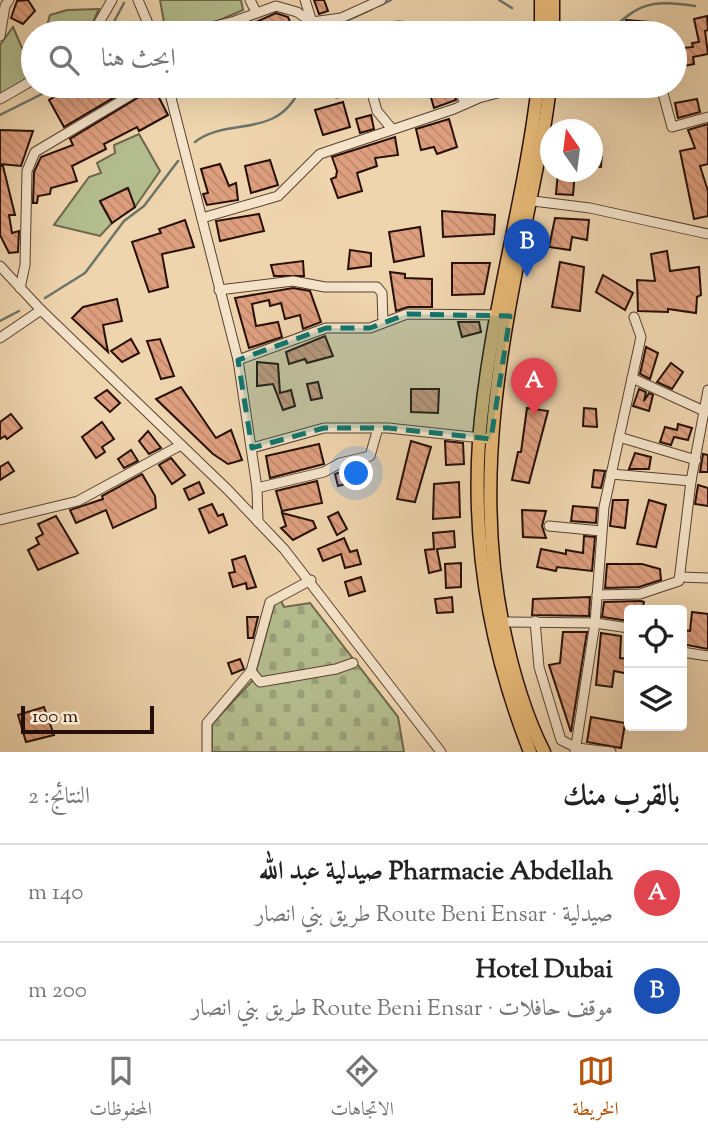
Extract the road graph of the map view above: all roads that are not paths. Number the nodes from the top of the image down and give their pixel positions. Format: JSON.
{"nodes":[{"id":1,"x":9,"y":0,"type":"edge"},
{"id":2,"x":112,"y":0,"type":"edge"},
{"id":3,"x":138,"y":0,"type":"edge"},
{"id":4,"x":250,"y":0,"type":"edge"},
{"id":5,"x":305,"y":0,"type":"edge"},
{"id":6,"x":381,"y":0,"type":"edge"},
{"id":7,"x":541,"y":0,"type":"edge"},
{"id":8,"x":553,"y":0,"type":"edge"},
{"id":9,"x":256,"y":12,"type":"junction"},
{"id":10,"x":100,"y":21,"type":"edge"},
{"id":11,"x":147,"y":21,"type":"edge"},
{"id":12,"x":235,"y":21,"type":"edge"},
{"id":13,"x":310,"y":21,"type":"edge"},
{"id":14,"x":312,"y":21,"type":"edge"},
{"id":15,"x":323,"y":21,"type":"edge"},
{"id":16,"x":541,"y":21,"type":"edge"},
{"id":17,"x":553,"y":21,"type":"edge"},
{"id":18,"x":0,"y":36,"type":"edge"},
{"id":19,"x":21,"y":87,"type":"edge"},
{"id":20,"x":126,"y":98,"type":"edge"},
{"id":21,"x":171,"y":98,"type":"edge"},
{"id":22,"x":373,"y":98,"type":"edge"},
{"id":23,"x":463,"y":98,"type":"edge"},
{"id":24,"x":484,"y":98,"type":"edge"},
{"id":25,"x":537,"y":98,"type":"edge"},
{"id":26,"x":547,"y":98,"type":"edge"},
{"id":27,"x":664,"y":98,"type":"edge"},
{"id":28,"x":0,"y":99,"type":"edge"},
{"id":29,"x":465,"y":104,"type":"junction"},
{"id":30,"x":708,"y":117,"type":"edge"},
{"id":31,"x":392,"y":129,"type":"junction"},
{"id":32,"x":525,"y":200,"type":"junction"},
{"id":33,"x":202,"y":218,"type":"junction"},
{"id":34,"x":708,"y":234,"type":"edge"},
{"id":35,"x":0,"y":266,"type":"edge"},
{"id":36,"x":20,"y":288,"type":"junction"},
{"id":37,"x":219,"y":290,"type":"junction"},
{"id":38,"x":41,"y":310,"type":"junction"},
{"id":39,"x":504,"y":316,"type":"junction"},
{"id":40,"x":634,"y":317,"type":"dead end"},
{"id":41,"x":383,"y":323,"type":"junction"},
{"id":42,"x":0,"y":338,"type":"edge"},
{"id":43,"x":238,"y":360,"type":"junction"},
{"id":44,"x":632,"y":378,"type":"junction"},
{"id":45,"x":708,"y":390,"type":"edge"},
{"id":46,"x":704,"y":411,"type":"junction"},
{"id":47,"x":377,"y":428,"type":"junction"},
{"id":48,"x":619,"y":437,"type":"junction"},
{"id":49,"x":485,"y":438,"type":"junction"},
{"id":50,"x":181,"y":444,"type":"junction"},
{"id":51,"x":252,"y":448,"type":"junction"},
{"id":52,"x":696,"y":460,"type":"junction"},
{"id":53,"x":611,"y":474,"type":"junction"},
{"id":54,"x":691,"y":481,"type":"junction"},
{"id":55,"x":257,"y":488,"type":"junction"},
{"id":56,"x":0,"y":520,"type":"edge"},
{"id":57,"x":258,"y":522,"type":"junction"},
{"id":58,"x":549,"y":526,"type":"dead end"},
{"id":59,"x":601,"y":531,"type":"junction"},
{"id":60,"x":680,"y":577,"type":"junction"},
{"id":61,"x":708,"y":578,"type":"edge"},
{"id":62,"x":311,"y":580,"type":"junction"},
{"id":63,"x":597,"y":595,"type":"junction"},
{"id":64,"x":535,"y":621,"type":"junction"},
{"id":65,"x":497,"y":622,"type":"junction"},
{"id":66,"x":595,"y":624,"type":"junction"},
{"id":67,"x":624,"y":627,"type":"edge"},
{"id":68,"x":687,"y":653,"type":"edge"},
{"id":69,"x":708,"y":656,"type":"edge"},
{"id":70,"x":353,"y":663,"type":"dead end"},
{"id":71,"x":251,"y":671,"type":"junction"},
{"id":72,"x":576,"y":750,"type":"edge"},
{"id":73,"x":207,"y":752,"type":"edge"},
{"id":74,"x":441,"y":752,"type":"edge"},
{"id":75,"x":530,"y":752,"type":"edge"},
{"id":76,"x":544,"y":752,"type":"edge"},
{"id":77,"x":611,"y":752,"type":"edge"}],
"edges":[{"from":1,"to":18,"type":"street"},
{"from":2,"to":10,"type":"street"},
{"from":3,"to":11,"type":"street"},
{"from":4,"to":9,"type":"street"},
{"from":5,"to":14,"type":"street"},
{"from":6,"to":15,"type":"street"},
{"from":7,"to":16,"type":"highway"},
{"from":8,"to":17,"type":"highway"},
{"from":9,"to":12,"type":"street"},
{"from":9,"to":13,"type":"street"},
{"from":19,"to":28,"type":"street"},
{"from":20,"to":36,"type":"street"},
{"from":21,"to":33,"type":"street"},
{"from":22,"to":31,"type":"street"},
{"from":23,"to":29,"type":"street"},
{"from":24,"to":29,"type":"street"},
{"from":25,"to":32,"type":"highway"},
{"from":26,"to":32,"type":"highway"},
{"from":27,"to":30,"type":"street"},
{"from":29,"to":31,"type":"street"},
{"from":31,"to":33,"type":"street"},
{"from":32,"to":34,"type":"street"},
{"from":32,"to":39,"type":"highway"},
{"from":33,"to":37,"type":"street"},
{"from":35,"to":36,"type":"street"},
{"from":36,"to":38,"type":"street"},
{"from":37,"to":41,"type":"street"},
{"from":37,"to":43,"type":"street"},
{"from":38,"to":42,"type":"street"},
{"from":38,"to":50,"type":"street"},
{"from":39,"to":41,"type":"street"},
{"from":39,"to":49,"type":"highway"},
{"from":40,"to":44,"type":"street"},
{"from":41,"to":43,"type":"street"},
{"from":43,"to":51,"type":"street"},
{"from":44,"to":46,"type":"street"},
{"from":44,"to":48,"type":"street"},
{"from":45,"to":46,"type":"street"},
{"from":46,"to":52,"type":"street"},
{"from":47,"to":49,"type":"street"},
{"from":47,"to":51,"type":"street"},
{"from":47,"to":55,"type":"street"},
{"from":48,"to":52,"type":"street"},
{"from":48,"to":53,"type":"street"},
{"from":49,"to":65,"type":"highway"},
{"from":50,"to":56,"type":"street"},
{"from":50,"to":57,"type":"street"},
{"from":51,"to":55,"type":"street"},
{"from":52,"to":54,"type":"street"},
{"from":53,"to":54,"type":"street"},
{"from":53,"to":59,"type":"street"},
{"from":54,"to":60,"type":"street"},
{"from":55,"to":57,"type":"street"},
{"from":57,"to":62,"type":"street"},
{"from":58,"to":59,"type":"street"},
{"from":59,"to":63,"type":"street"},
{"from":60,"to":61,"type":"street"},
{"from":60,"to":63,"type":"street"},
{"from":62,"to":71,"type":"street"},
{"from":62,"to":74,"type":"street"},
{"from":63,"to":66,"type":"street"},
{"from":64,"to":65,"type":"street"},
{"from":64,"to":66,"type":"street"},
{"from":64,"to":72,"type":"street"},
{"from":65,"to":75,"type":"highway"},
{"from":65,"to":76,"type":"highway"},
{"from":66,"to":67,"type":"street"},
{"from":66,"to":72,"type":"street"},
{"from":68,"to":69,"type":"street"},
{"from":70,"to":71,"type":"street"},
{"from":71,"to":73,"type":"street"},
{"from":72,"to":77,"type":"street"}]}
